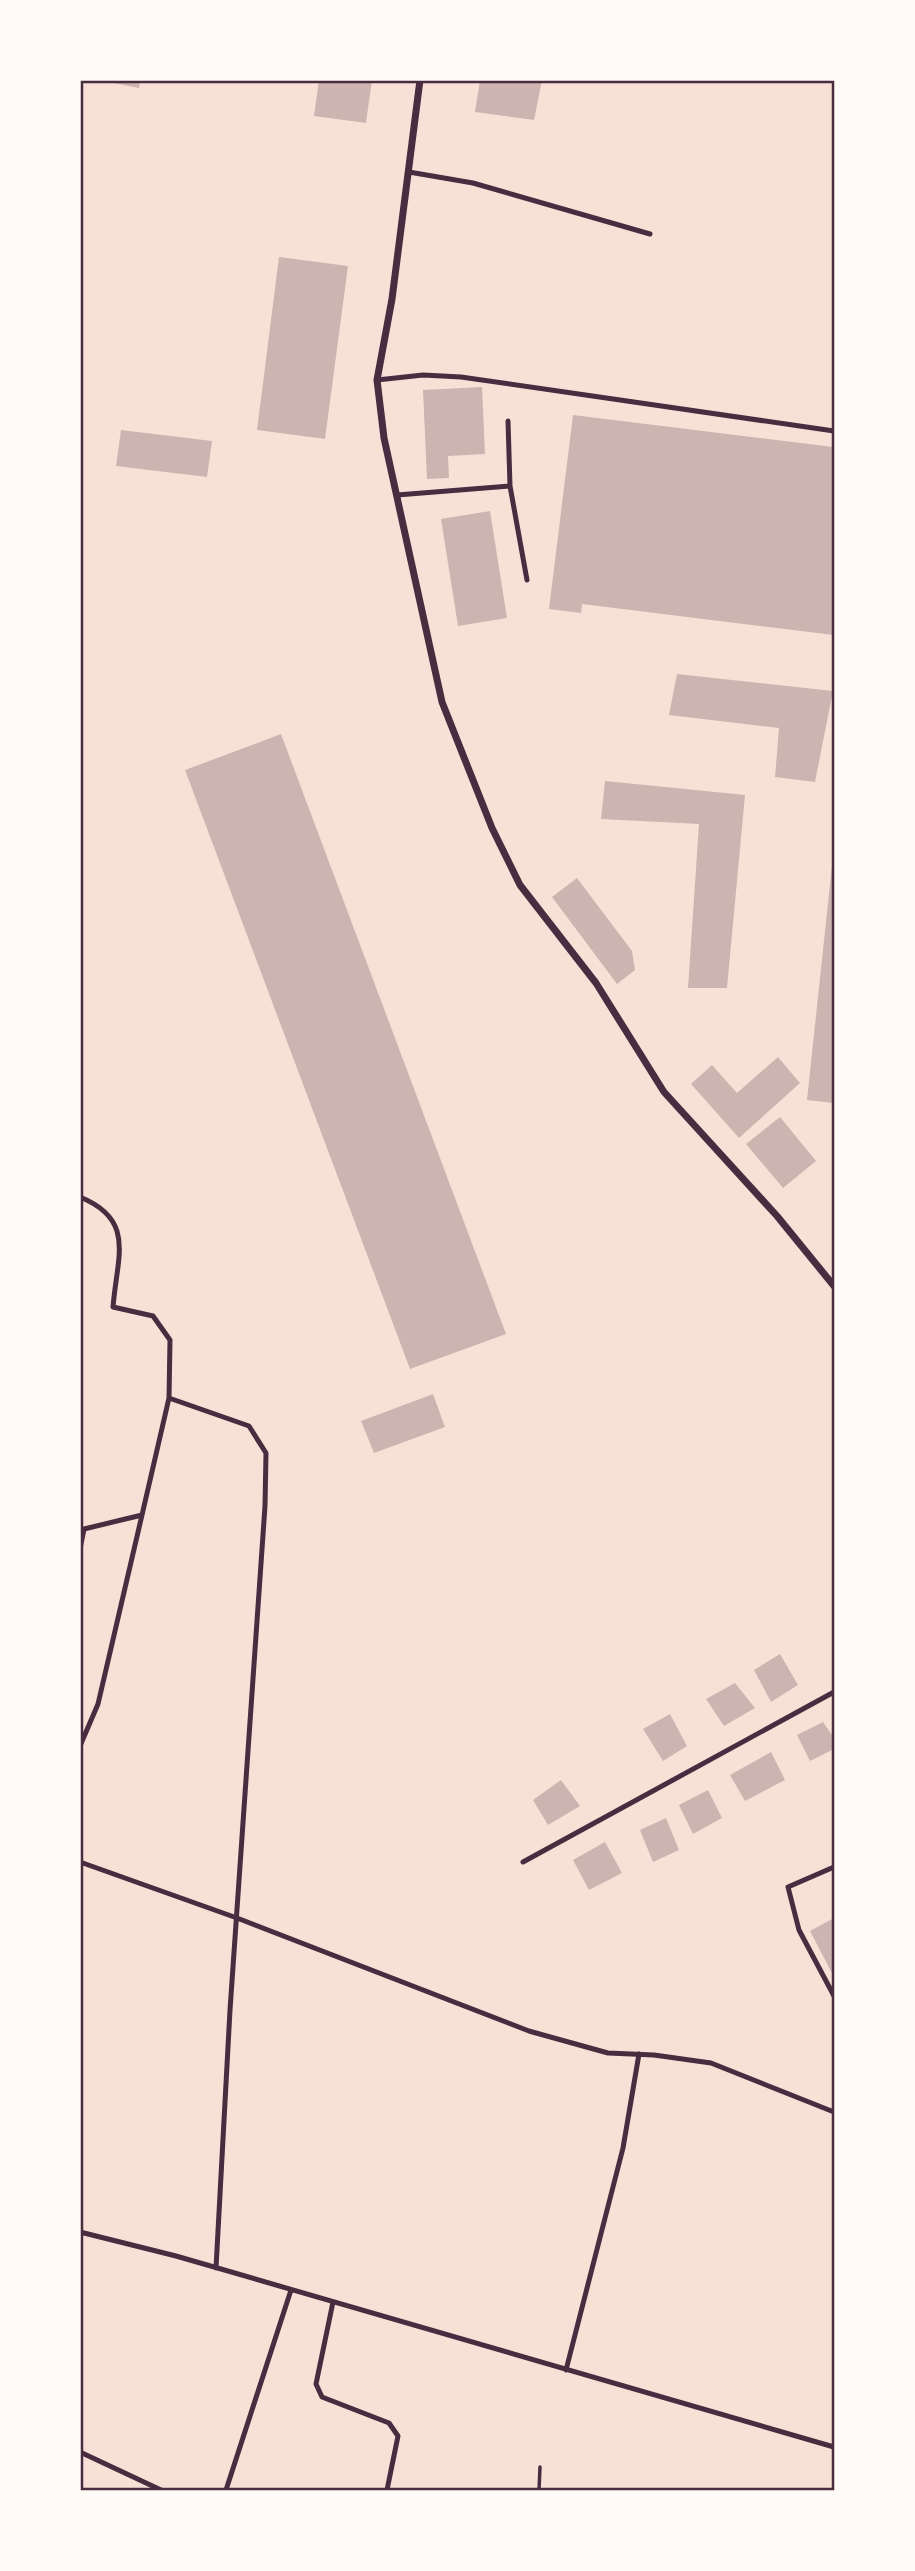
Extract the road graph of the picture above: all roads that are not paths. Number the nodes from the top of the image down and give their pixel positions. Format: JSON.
{"nodes":[{"id":1,"x":420,"y":80,"type":"edge"},
{"id":2,"x":409,"y":172,"type":"junction"},
{"id":3,"x":650,"y":234,"type":"dead end"},
{"id":4,"x":377,"y":380,"type":"junction"},
{"id":5,"x":509,"y":421,"type":"dead end"},
{"id":6,"x":835,"y":431,"type":"edge"},
{"id":7,"x":510,"y":486,"type":"junction"},
{"id":8,"x":397,"y":495,"type":"junction"},
{"id":9,"x":527,"y":580,"type":"dead end"},
{"id":10,"x":80,"y":1196,"type":"edge"},
{"id":11,"x":835,"y":1286,"type":"edge"},
{"id":12,"x":169,"y":1398,"type":"junction"},
{"id":13,"x":142,"y":1514,"type":"junction"},
{"id":14,"x":82,"y":1529,"type":"edge"},
{"id":15,"x":80,"y":1549,"type":"edge"},
{"id":16,"x":835,"y":1692,"type":"edge"},
{"id":17,"x":80,"y":1746,"type":"edge"},
{"id":18,"x":80,"y":1862,"type":"edge"},
{"id":19,"x":523,"y":1862,"type":"dead end"},
{"id":20,"x":835,"y":1867,"type":"edge"},
{"id":21,"x":237,"y":1918,"type":"junction"},
{"id":22,"x":835,"y":1996,"type":"edge"},
{"id":23,"x":639,"y":2054,"type":"junction"},
{"id":24,"x":835,"y":2112,"type":"edge"},
{"id":25,"x":80,"y":2232,"type":"edge"},
{"id":26,"x":216,"y":2268,"type":"junction"},
{"id":27,"x":291,"y":2290,"type":"junction"},
{"id":28,"x":333,"y":2302,"type":"junction"},
{"id":29,"x":566,"y":2370,"type":"junction"},
{"id":30,"x":835,"y":2447,"type":"edge"},
{"id":31,"x":80,"y":2452,"type":"edge"},
{"id":32,"x":161,"y":2490,"type":"edge"},
{"id":33,"x":226,"y":2490,"type":"edge"},
{"id":34,"x":387,"y":2490,"type":"edge"}],
"edges":[{"from":1,"to":2,"type":"street"},
{"from":2,"to":3,"type":"lane"},
{"from":2,"to":4,"type":"street"},
{"from":4,"to":6,"type":"lane"},
{"from":4,"to":8,"type":"street"},
{"from":5,"to":7,"type":"lane"},
{"from":7,"to":8,"type":"lane"},
{"from":7,"to":9,"type":"lane"},
{"from":8,"to":11,"type":"street"},
{"from":10,"to":12,"type":"lane"},
{"from":12,"to":13,"type":"lane"},
{"from":12,"to":21,"type":"lane"},
{"from":13,"to":14,"type":"lane"},
{"from":13,"to":17,"type":"lane"},
{"from":14,"to":15,"type":"lane"},
{"from":16,"to":19,"type":"lane"},
{"from":18,"to":21,"type":"lane"},
{"from":20,"to":22,"type":"lane"},
{"from":21,"to":23,"type":"lane"},
{"from":21,"to":26,"type":"lane"},
{"from":23,"to":24,"type":"lane"},
{"from":23,"to":29,"type":"lane"},
{"from":25,"to":26,"type":"lane"},
{"from":26,"to":27,"type":"lane"},
{"from":27,"to":28,"type":"lane"},
{"from":27,"to":33,"type":"lane"},
{"from":28,"to":29,"type":"lane"},
{"from":28,"to":34,"type":"lane"},
{"from":29,"to":30,"type":"lane"},
{"from":31,"to":32,"type":"lane"}]}
